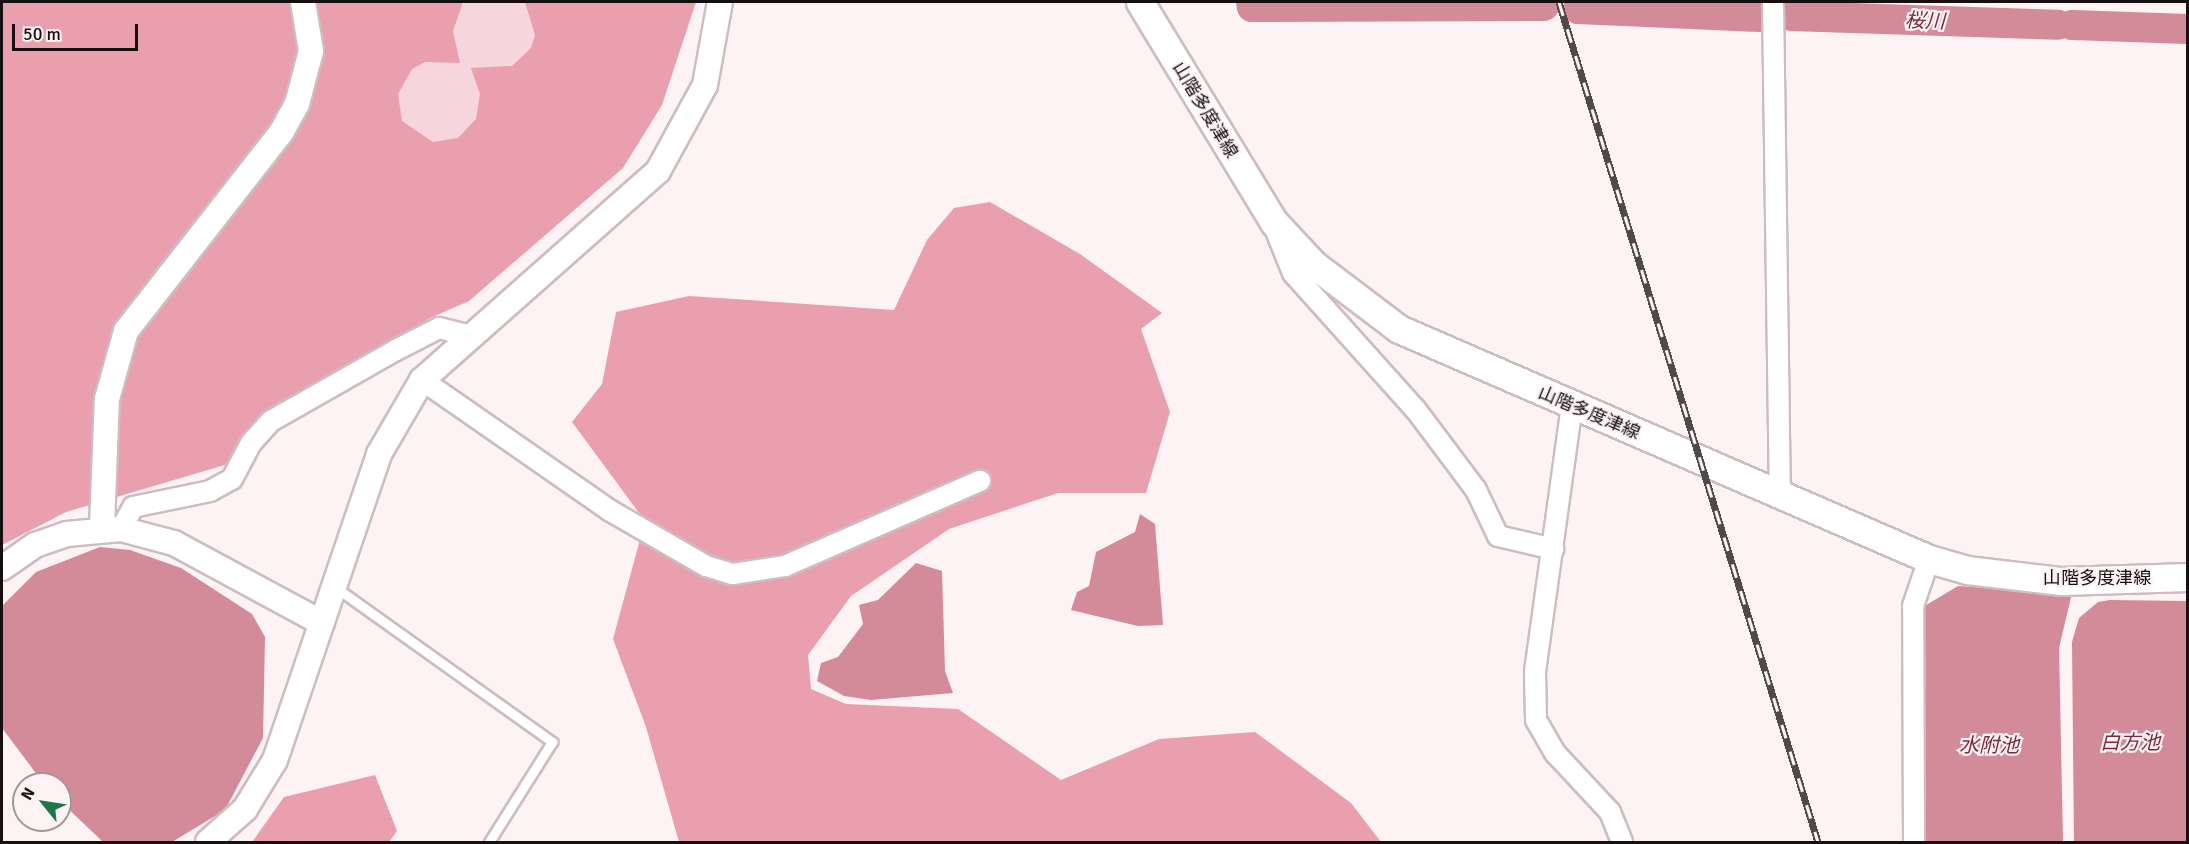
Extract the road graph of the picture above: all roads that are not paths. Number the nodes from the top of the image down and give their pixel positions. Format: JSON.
{"nodes":[{"id":1,"x":303,"y":2,"type":"edge"},
{"id":2,"x":720,"y":2,"type":"edge"},
{"id":3,"x":1140,"y":2,"type":"edge"},
{"id":4,"x":1773,"y":2,"type":"edge"},
{"id":5,"x":1274,"y":222,"type":"junction"},
{"id":6,"x":467,"y":335,"type":"junction"},
{"id":7,"x":422,"y":380,"type":"junction"},
{"id":8,"x":1572,"y":405,"type":"junction"},
{"id":9,"x":980,"y":481,"type":"dead end"},
{"id":10,"x":1780,"y":494,"type":"junction"},
{"id":11,"x":111,"y":528,"type":"junction"},
{"id":12,"x":1554,"y":549,"type":"junction"},
{"id":13,"x":1929,"y":559,"type":"junction"},
{"id":14,"x":2,"y":568,"type":"edge"},
{"id":15,"x":2187,"y":578,"type":"edge"},
{"id":16,"x":335,"y":586,"type":"junction"},
{"id":17,"x":322,"y":622,"type":"junction"},
{"id":18,"x":208,"y":843,"type":"edge"},
{"id":19,"x":489,"y":843,"type":"edge"},
{"id":20,"x":1622,"y":843,"type":"edge"},
{"id":21,"x":1914,"y":843,"type":"edge"}],
"edges":[{"from":1,"to":11,"type":"street"},
{"from":2,"to":6,"type":"street"},
{"from":3,"to":5,"type":"main road","name":"山階多度津線"},
{"from":4,"to":10,"type":"street"},
{"from":5,"to":8,"type":"main road","name":"山階多度津線"},
{"from":5,"to":12,"type":"street"},
{"from":6,"to":7,"type":"street"},
{"from":6,"to":11,"type":"street"},
{"from":7,"to":9,"type":"street"},
{"from":7,"to":16,"type":"street"},
{"from":8,"to":10,"type":"main road","name":"山階多度津線"},
{"from":8,"to":12,"type":"street"},
{"from":10,"to":13,"type":"main road","name":"山階多度津線"},
{"from":11,"to":14,"type":"street"},
{"from":11,"to":17,"type":"street"},
{"from":12,"to":20,"type":"street"},
{"from":13,"to":15,"type":"main road","name":"山階多度津線"},
{"from":13,"to":21,"type":"street"},
{"from":16,"to":17,"type":"street"},
{"from":16,"to":19,"type":"lane"},
{"from":17,"to":18,"type":"street"}]}
